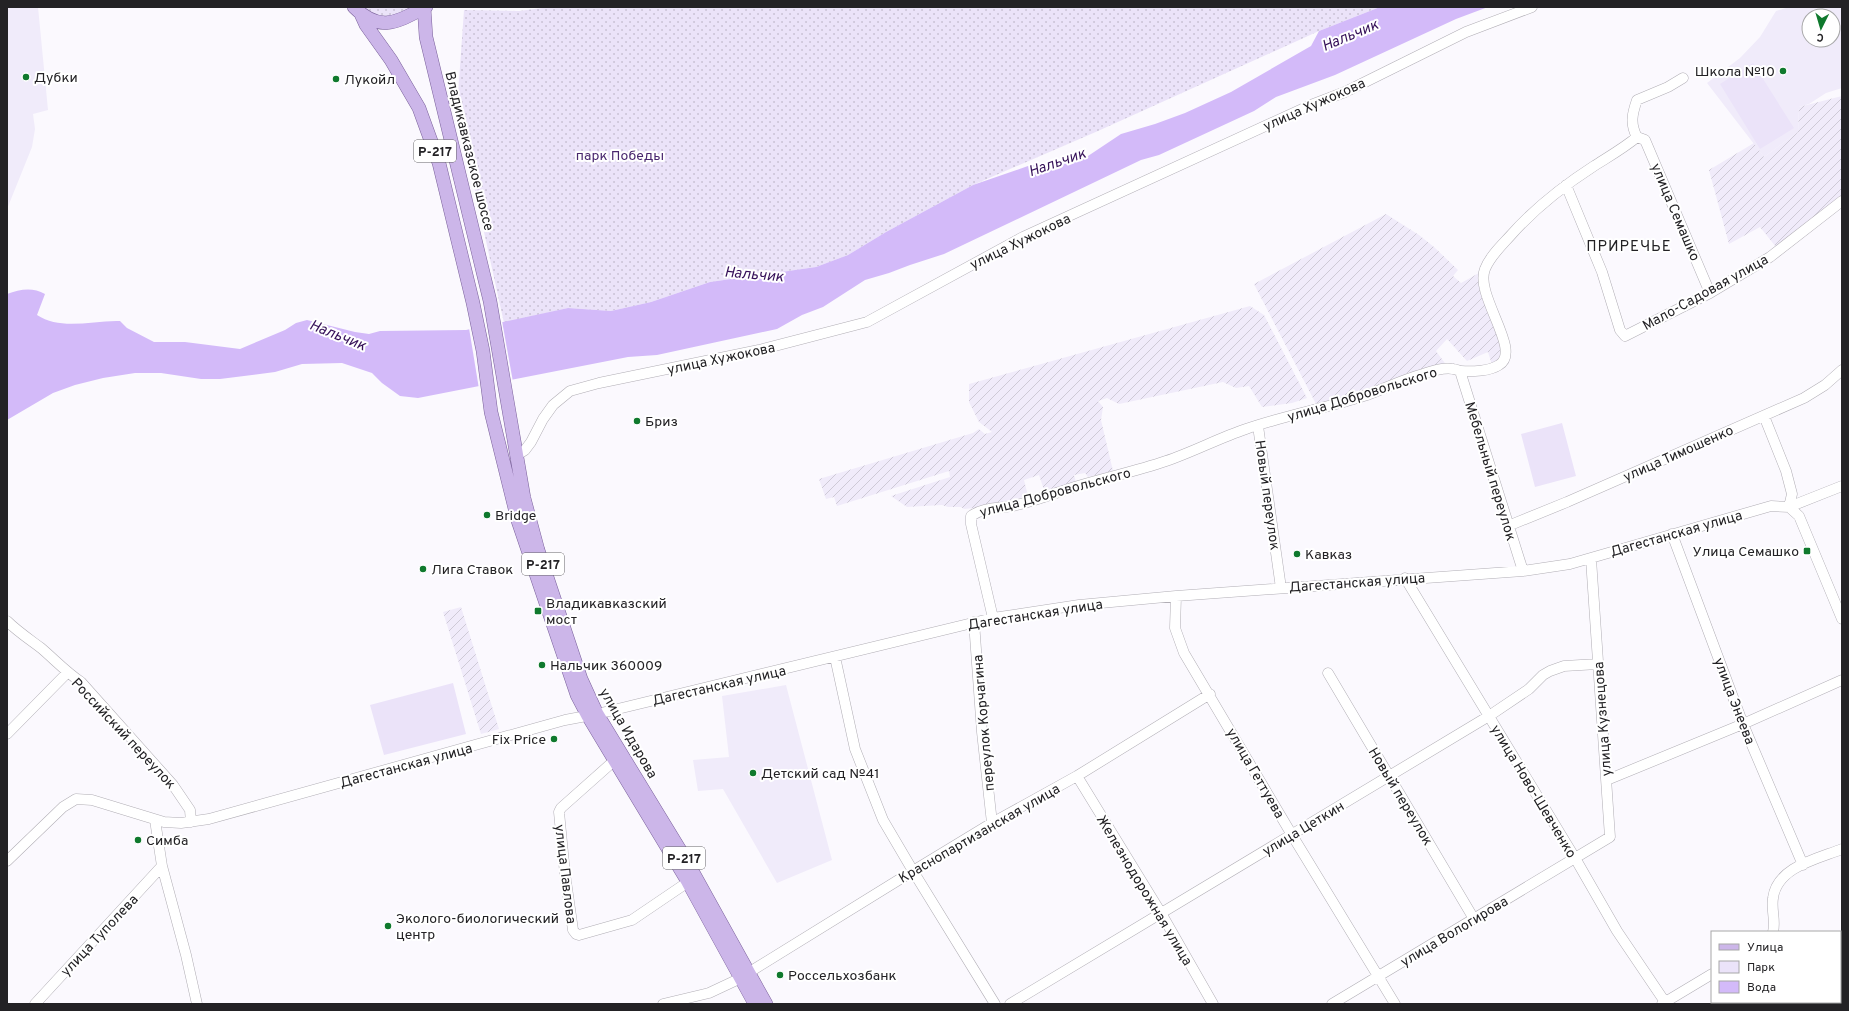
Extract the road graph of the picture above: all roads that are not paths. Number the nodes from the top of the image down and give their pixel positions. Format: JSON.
{"nodes":[{"id":1,"x":1532,"y":7,"type":"edge"},
{"id":2,"x":421,"y":8,"type":"edge"},
{"id":3,"x":356,"y":9,"type":"edge"},
{"id":4,"x":1683,"y":78,"type":"dead end"},
{"id":5,"x":1637,"y":137,"type":"junction"},
{"id":6,"x":1566,"y":186,"type":"junction"},
{"id":7,"x":1842,"y":201,"type":"edge"},
{"id":8,"x":1710,"y":293,"type":"junction"},
{"id":9,"x":1842,"y":370,"type":"edge"},
{"id":10,"x":1460,"y":371,"type":"junction"},
{"id":11,"x":508,"y":408,"type":"joint"},
{"id":12,"x":1764,"y":416,"type":"junction"},
{"id":13,"x":1258,"y":426,"type":"junction"},
{"id":14,"x":517,"y":455,"type":"junction"},
{"id":15,"x":1842,"y":486,"type":"edge"},
{"id":16,"x":1789,"y":507,"type":"junction"},
{"id":17,"x":1508,"y":526,"type":"junction"},
{"id":18,"x":1672,"y":534,"type":"junction"},
{"id":19,"x":1591,"y":559,"type":"junction"},
{"id":20,"x":1523,"y":571,"type":"junction"},
{"id":21,"x":1405,"y":578,"type":"junction"},
{"id":22,"x":1281,"y":588,"type":"junction"},
{"id":23,"x":1176,"y":596,"type":"junction"},
{"id":24,"x":993,"y":618,"type":"junction"},
{"id":25,"x":1842,"y":619,"type":"edge"},
{"id":26,"x":7,"y":621,"type":"edge"},
{"id":27,"x":974,"y":622,"type":"junction"},
{"id":28,"x":16,"y":630,"type":"junction"},
{"id":29,"x":7,"y":636,"type":"edge"},
{"id":30,"x":835,"y":657,"type":"junction"},
{"id":31,"x":1598,"y":664,"type":"junction"},
{"id":32,"x":67,"y":673,"type":"junction"},
{"id":33,"x":1328,"y":673,"type":"dead end"},
{"id":34,"x":1842,"y":680,"type":"edge"},
{"id":35,"x":1210,"y":694,"type":"junction"},
{"id":36,"x":592,"y":715,"type":"junction"},
{"id":37,"x":1490,"y":716,"type":"junction"},
{"id":38,"x":1743,"y":724,"type":"junction"},
{"id":39,"x":7,"y":734,"type":"edge"},
{"id":40,"x":615,"y":760,"type":"junction"},
{"id":41,"x":1076,"y":776,"type":"junction"},
{"id":42,"x":1389,"y":777,"type":"junction"},
{"id":43,"x":1607,"y":780,"type":"junction"},
{"id":44,"x":155,"y":820,"type":"junction"},
{"id":45,"x":191,"y":822,"type":"junction"},
{"id":46,"x":992,"y":823,"type":"junction"},
{"id":47,"x":1292,"y":835,"type":"junction"},
{"id":48,"x":1842,"y":849,"type":"edge"},
{"id":49,"x":1575,"y":858,"type":"junction"},
{"id":50,"x":7,"y":861,"type":"edge"},
{"id":51,"x":1802,"y":865,"type":"junction"},
{"id":52,"x":162,"y":866,"type":"junction"},
{"id":53,"x":913,"y":871,"type":"junction"},
{"id":54,"x":688,"y":882,"type":"junction"},
{"id":55,"x":1161,"y":913,"type":"junction"},
{"id":56,"x":1474,"y":919,"type":"junction"},
{"id":57,"x":1773,"y":931,"type":"edge"},
{"id":58,"x":1711,"y":975,"type":"edge"},
{"id":59,"x":744,"y":976,"type":"junction"},
{"id":60,"x":1378,"y":976,"type":"junction"},
{"id":61,"x":1663,"y":1003,"type":"edge"},
{"id":62,"x":35,"y":1004,"type":"edge"},
{"id":63,"x":197,"y":1004,"type":"edge"},
{"id":64,"x":664,"y":1004,"type":"edge"},
{"id":65,"x":755,"y":1004,"type":"edge"},
{"id":66,"x":766,"y":1004,"type":"edge"},
{"id":67,"x":994,"y":1004,"type":"edge"},
{"id":68,"x":1010,"y":1004,"type":"edge"},
{"id":69,"x":1213,"y":1004,"type":"edge"},
{"id":70,"x":1332,"y":1004,"type":"edge"},
{"id":71,"x":1395,"y":1004,"type":"edge"}],
"edges":[{"from":1,"to":14,"type":"street","name":"улица Хужокова"},
{"from":2,"to":3,"type":"main road","number":"Р-217"},
{"from":2,"to":11,"type":"main road","name":"Владикавказское шоссе","number":"Р-217"},
{"from":3,"to":36,"type":"main road","name":"улица Идарова","number":"Р-217"},
{"from":4,"to":5,"type":"street"},
{"from":5,"to":6,"type":"street","name":"улица Добровольского"},
{"from":5,"to":8,"type":"street","name":"улица Семашко"},
{"from":6,"to":8,"type":"street","name":"Мало-Садовая улица"},
{"from":6,"to":10,"type":"street","name":"улица Добровольского"},
{"from":7,"to":8,"type":"street","name":"Мало-Садовая улица"},
{"from":9,"to":12,"type":"street","name":"улица Тимошенко"},
{"from":10,"to":13,"type":"street","name":"улица Добровольского"},
{"from":10,"to":17,"type":"street","name":"Мебельный переулок"},
{"from":11,"to":14,"type":"main road","name":"улица Идарова","number":"Р-217"},
{"from":12,"to":16,"type":"street"},
{"from":12,"to":17,"type":"street","name":"улица Тимошенко"},
{"from":13,"to":22,"type":"street","name":"Новый переулок"},
{"from":13,"to":24,"type":"street","name":"улица Добровольского"},
{"from":14,"to":36,"type":"main road","name":"улица Идарова","number":"Р-217"},
{"from":15,"to":16,"type":"street","name":"Дагестанская улица"},
{"from":16,"to":18,"type":"street","name":"Дагестанская улица"},
{"from":16,"to":25,"type":"street"},
{"from":17,"to":20,"type":"street","name":"Мебельный переулок"},
{"from":18,"to":19,"type":"street","name":"Дагестанская улица"},
{"from":18,"to":38,"type":"street","name":"улица Энеева"},
{"from":19,"to":20,"type":"street","name":"Дагестанская улица"},
{"from":19,"to":31,"type":"street","name":"улица Кузнецова"},
{"from":20,"to":21,"type":"street","name":"Дагестанская улица"},
{"from":21,"to":22,"type":"street","name":"Дагестанская улица"},
{"from":21,"to":37,"type":"street","name":"улица Ново-Шевченко"},
{"from":22,"to":23,"type":"street","name":"Дагестанская улица"},
{"from":23,"to":24,"type":"street","name":"Дагестанская улица"},
{"from":23,"to":35,"type":"street","name":"улица Геттуева"},
{"from":24,"to":27,"type":"street","name":"Дагестанская улица"},
{"from":26,"to":28,"type":"street","name":"Российский переулок"},
{"from":27,"to":30,"type":"street","name":"Дагестанская улица"},
{"from":27,"to":46,"type":"street","name":"переулок Корчагина"},
{"from":28,"to":29,"type":"street"},
{"from":28,"to":32,"type":"street","name":"Российский переулок"},
{"from":30,"to":36,"type":"street","name":"Дагестанская улица"},
{"from":30,"to":53,"type":"street"},
{"from":31,"to":37,"type":"street","name":"улица Цеткин"},
{"from":31,"to":43,"type":"street","name":"улица Кузнецова"},
{"from":32,"to":39,"type":"street"},
{"from":32,"to":45,"type":"street","name":"Российский переулок"},
{"from":33,"to":42,"type":"street","name":"Новый переулок"},
{"from":34,"to":38,"type":"street"},
{"from":35,"to":41,"type":"street","name":"Краснопартизанская улица"},
{"from":35,"to":47,"type":"street","name":"улица Геттуева"},
{"from":36,"to":40,"type":"main road","name":"улица Идарова","number":"Р-217"},
{"from":36,"to":45,"type":"street","name":"Дагестанская улица"},
{"from":36,"to":59,"type":"main road","name":"улица Идарова","number":"Р-217"},
{"from":37,"to":42,"type":"street","name":"улица Цеткин"},
{"from":37,"to":49,"type":"street","name":"улица Ново-Шевченко"},
{"from":38,"to":43,"type":"street"},
{"from":38,"to":51,"type":"street","name":"улица Энеева"},
{"from":40,"to":54,"type":"main road","name":"улица Идарова","number":"Р-217"},
{"from":40,"to":54,"type":"street","name":"улица Павлова"},
{"from":41,"to":46,"type":"street","name":"Краснопартизанская улица"},
{"from":41,"to":55,"type":"street","name":"Железнодорожная улица"},
{"from":42,"to":47,"type":"street","name":"улица Цеткин"},
{"from":42,"to":56,"type":"street","name":"Новый переулок"},
{"from":43,"to":49,"type":"street","name":"улица Кузнецова"},
{"from":44,"to":45,"type":"street","name":"Дагестанская улица"},
{"from":44,"to":50,"type":"street","name":"Дагестанская улица"},
{"from":44,"to":52,"type":"street"},
{"from":46,"to":53,"type":"street","name":"Краснопартизанская улица"},
{"from":47,"to":55,"type":"street","name":"улица Цеткин"},
{"from":47,"to":60,"type":"street","name":"улица Геттуева"},
{"from":48,"to":51,"type":"street"},
{"from":49,"to":56,"type":"street","name":"улица Вологирова"},
{"from":49,"to":61,"type":"street","name":"улица Ново-Шевченко"},
{"from":51,"to":57,"type":"street"},
{"from":52,"to":62,"type":"street","name":"улица Туполева"},
{"from":52,"to":63,"type":"street"},
{"from":53,"to":59,"type":"street","name":"Краснопартизанская улица"},
{"from":53,"to":67,"type":"street"},
{"from":54,"to":59,"type":"main road","name":"улица Идарова","number":"Р-217"},
{"from":55,"to":68,"type":"street","name":"улица Цеткин"},
{"from":55,"to":69,"type":"street","name":"Железнодорожная улица"},
{"from":56,"to":60,"type":"street","name":"улица Вологирова"},
{"from":58,"to":61,"type":"street"},
{"from":59,"to":64,"type":"street","name":"Краснопартизанская улица"},
{"from":59,"to":65,"type":"main road","name":"улица Идарова","number":"Р-217"},
{"from":59,"to":66,"type":"main road","name":"улица Идарова","number":"Р-217"},
{"from":60,"to":70,"type":"street","name":"улица Вологирова"},
{"from":60,"to":71,"type":"street","name":"улица Геттуева"}]}
